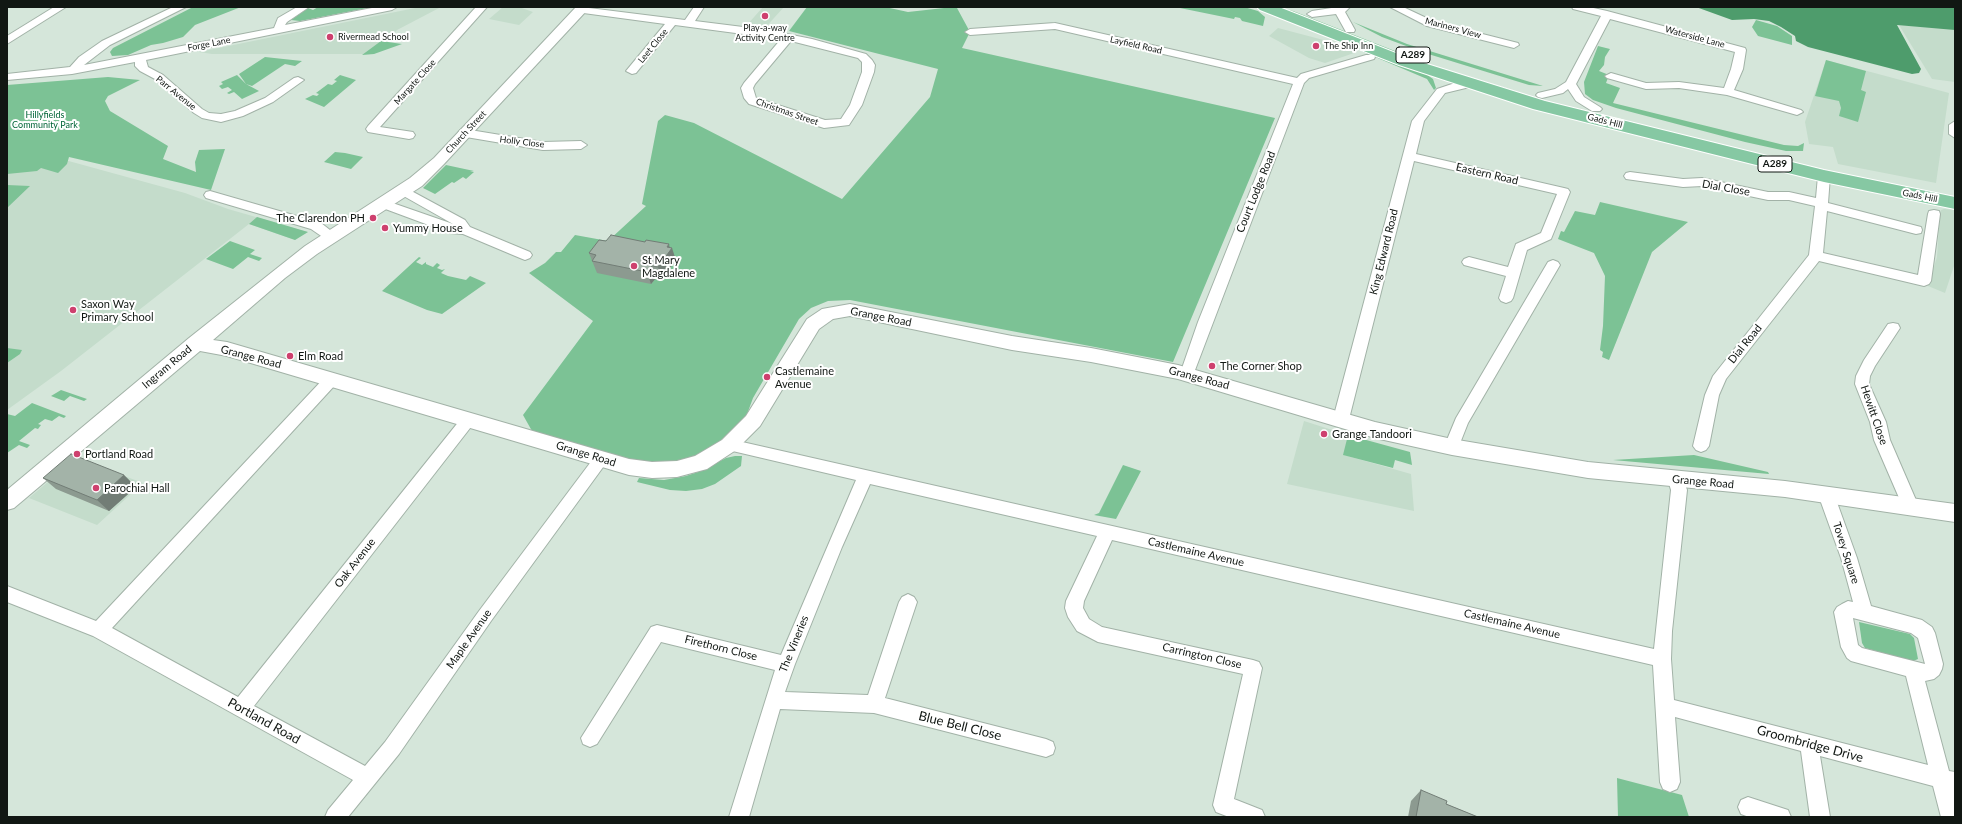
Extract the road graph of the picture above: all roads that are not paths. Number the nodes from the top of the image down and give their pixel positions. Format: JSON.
{"nodes":[{"id":1,"x":61,"y":7,"type":"edge"},
{"id":2,"x":181,"y":7,"type":"edge"},
{"id":3,"x":304,"y":7,"type":"edge"},
{"id":4,"x":392,"y":7,"type":"edge"},
{"id":5,"x":482,"y":7,"type":"edge"},
{"id":6,"x":699,"y":7,"type":"edge"},
{"id":7,"x":1265,"y":7,"type":"edge"},
{"id":8,"x":1291,"y":7,"type":"edge"},
{"id":9,"x":1395,"y":7,"type":"edge"},
{"id":10,"x":1577,"y":7,"type":"edge"},
{"id":11,"x":581,"y":8,"type":"edge"},
{"id":12,"x":1342,"y":9,"type":"edge"},
{"id":13,"x":1312,"y":14,"type":"junction"},
{"id":14,"x":1607,"y":14,"type":"junction"},
{"id":15,"x":673,"y":21,"type":"junction"},
{"id":16,"x":688,"y":23,"type":"junction"},
{"id":17,"x":278,"y":30,"type":"junction"},
{"id":18,"x":1350,"y":30,"type":"junction"},
{"id":19,"x":970,"y":32,"type":"dead end"},
{"id":20,"x":788,"y":38,"type":"junction"},
{"id":21,"x":7,"y":41,"type":"edge"},
{"id":22,"x":1514,"y":45,"type":"dead end"},
{"id":23,"x":1370,"y":57,"type":"dead end"},
{"id":24,"x":140,"y":58,"type":"junction"},
{"id":25,"x":72,"y":71,"type":"junction"},
{"id":26,"x":632,"y":71,"type":"dead end"},
{"id":27,"x":1436,"y":72,"type":"junction"},
{"id":28,"x":1611,"y":76,"type":"dead end"},
{"id":29,"x":7,"y":77,"type":"edge"},
{"id":30,"x":298,"y":80,"type":"dead end"},
{"id":31,"x":1299,"y":82,"type":"junction"},
{"id":32,"x":1470,"y":84,"type":"junction"},
{"id":33,"x":1570,"y":84,"type":"junction"},
{"id":34,"x":1440,"y":91,"type":"junction"},
{"id":35,"x":1728,"y":92,"type":"junction"},
{"id":36,"x":1542,"y":95,"type":"junction"},
{"id":37,"x":1596,"y":109,"type":"junction"},
{"id":38,"x":1797,"y":112,"type":"dead end"},
{"id":39,"x":1955,"y":125,"type":"edge"},
{"id":40,"x":464,"y":133,"type":"junction"},
{"id":41,"x":1955,"y":134,"type":"edge"},
{"id":42,"x":409,"y":135,"type":"dead end"},
{"id":43,"x":581,"y":145,"type":"dead end"},
{"id":44,"x":1409,"y":156,"type":"junction"},
{"id":45,"x":1630,"y":176,"type":"dead end"},
{"id":46,"x":1824,"y":176,"type":"junction"},
{"id":47,"x":404,"y":191,"type":"junction"},
{"id":48,"x":1955,"y":193,"type":"edge"},
{"id":49,"x":210,"y":195,"type":"dead end"},
{"id":50,"x":1955,"y":203,"type":"edge"},
{"id":51,"x":384,"y":204,"type":"junction"},
{"id":52,"x":1821,"y":204,"type":"junction"},
{"id":53,"x":1934,"y":214,"type":"dead end"},
{"id":54,"x":465,"y":230,"type":"junction"},
{"id":55,"x":1916,"y":230,"type":"dead end"},
{"id":56,"x":332,"y":237,"type":"junction"},
{"id":57,"x":525,"y":255,"type":"dead end"},
{"id":58,"x":1816,"y":256,"type":"junction"},
{"id":59,"x":1469,"y":262,"type":"dead end"},
{"id":60,"x":1553,"y":265,"type":"dead end"},
{"id":61,"x":1514,"y":273,"type":"junction"},
{"id":62,"x":1506,"y":298,"type":"dead end"},
{"id":63,"x":1893,"y":328,"type":"dead end"},
{"id":64,"x":195,"y":343,"type":"junction"},
{"id":65,"x":1187,"y":374,"type":"junction"},
{"id":66,"x":331,"y":380,"type":"junction"},
{"id":67,"x":468,"y":419,"type":"junction"},
{"id":68,"x":1341,"y":419,"type":"junction"},
{"id":69,"x":730,"y":445,"type":"junction"},
{"id":70,"x":1701,"y":446,"type":"dead end"},
{"id":71,"x":1452,"y":447,"type":"junction"},
{"id":72,"x":601,"y":459,"type":"junction"},
{"id":73,"x":865,"y":477,"type":"junction"},
{"id":74,"x":1676,"y":480,"type":"junction"},
{"id":75,"x":1826,"y":494,"type":"junction"},
{"id":76,"x":7,"y":502,"type":"edge"},
{"id":77,"x":1911,"y":507,"type":"junction"},
{"id":78,"x":1955,"y":513,"type":"edge"},
{"id":79,"x":1107,"y":532,"type":"junction"},
{"id":80,"x":7,"y":594,"type":"edge"},
{"id":81,"x":908,"y":602,"type":"dead end"},
{"id":82,"x":1864,"y":612,"type":"junction"},
{"id":83,"x":99,"y":630,"type":"junction"},
{"id":84,"x":1662,"y":659,"type":"junction"},
{"id":85,"x":786,"y":664,"type":"junction"},
{"id":86,"x":1912,"y":670,"type":"junction"},
{"id":87,"x":774,"y":699,"type":"junction"},
{"id":88,"x":874,"y":704,"type":"junction"},
{"id":89,"x":1665,"y":706,"type":"junction"},
{"id":90,"x":241,"y":708,"type":"junction"},
{"id":91,"x":590,"y":738,"type":"dead end"},
{"id":92,"x":1809,"y":744,"type":"junction"},
{"id":93,"x":1046,"y":748,"type":"dead end"},
{"id":94,"x":368,"y":778,"type":"junction"},
{"id":95,"x":1947,"y":780,"type":"edge"},
{"id":96,"x":1670,"y":782,"type":"dead end"},
{"id":97,"x":1748,"y":807,"type":"dead end"},
{"id":98,"x":334,"y":817,"type":"edge"},
{"id":99,"x":739,"y":817,"type":"edge"},
{"id":100,"x":1255,"y":817,"type":"edge"},
{"id":101,"x":1781,"y":817,"type":"edge"},
{"id":102,"x":1820,"y":817,"type":"edge"},
{"id":103,"x":1951,"y":817,"type":"edge"}],
"edges":[{"from":1,"to":21,"type":"street"},
{"from":2,"to":25,"type":"street"},
{"from":3,"to":17,"type":"street"},
{"from":4,"to":17,"type":"street","name":"Forge Lane"},
{"from":5,"to":42,"type":"street","name":"Margate Close"},
{"from":6,"to":16,"type":"street"},
{"from":7,"to":27,"type":"main road","name":"Gads Hill","number":"A289"},
{"from":8,"to":13,"type":"main road","name":"Gads Hill","number":"A289"},
{"from":9,"to":22,"type":"street","name":"Mariners View"},
{"from":10,"to":14,"type":"street","name":"Waterside Lane"},
{"from":11,"to":15,"type":"street","name":"Christmas Street"},
{"from":11,"to":40,"type":"street","name":"Church Street"},
{"from":12,"to":13,"type":"street"},
{"from":12,"to":18,"type":"street"},
{"from":13,"to":18,"type":"main road","name":"Gads Hill","number":"A289"},
{"from":14,"to":33,"type":"street"},
{"from":14,"to":35,"type":"street","name":"Waterside Lane"},
{"from":15,"to":16,"type":"street","name":"Christmas Street"},
{"from":15,"to":26,"type":"street","name":"Leet Close"},
{"from":16,"to":20,"type":"street","name":"Christmas Street"},
{"from":17,"to":24,"type":"street","name":"Forge Lane"},
{"from":18,"to":36,"type":"main road","name":"Gads Hill","number":"A289"},
{"from":19,"to":31,"type":"street","name":"Layfield Road"},
{"from":20,"to":20,"type":"street","name":"Christmas Street"},
{"from":23,"to":31,"type":"street"},
{"from":24,"to":25,"type":"street"},
{"from":24,"to":30,"type":"street","name":"Parr Avenue"},
{"from":25,"to":29,"type":"street"},
{"from":27,"to":32,"type":"main road","name":"Gads Hill","number":"A289"},
{"from":27,"to":34,"type":"street"},
{"from":28,"to":35,"type":"street"},
{"from":31,"to":65,"type":"street","name":"Court Lodge Road"},
{"from":32,"to":34,"type":"street"},
{"from":32,"to":46,"type":"main road","name":"Gads Hill","number":"A289"},
{"from":33,"to":36,"type":"street"},
{"from":33,"to":37,"type":"street"},
{"from":34,"to":44,"type":"street","name":"King Edward Road"},
{"from":35,"to":38,"type":"street"},
{"from":36,"to":37,"type":"main road","name":"Gads Hill","number":"A289"},
{"from":37,"to":48,"type":"main road","name":"Gads Hill","number":"A289"},
{"from":39,"to":41,"type":"street"},
{"from":40,"to":43,"type":"street","name":"Holly Close"},
{"from":40,"to":47,"type":"street","name":"Church Street"},
{"from":44,"to":61,"type":"street","name":"Eastern Road"},
{"from":44,"to":68,"type":"street","name":"King Edward Road"},
{"from":45,"to":52,"type":"street","name":"Dial Close"},
{"from":46,"to":50,"type":"main road","name":"Gads Hill","number":"A289"},
{"from":46,"to":52,"type":"street"},
{"from":47,"to":51,"type":"street","name":"Church Street"},
{"from":47,"to":54,"type":"street"},
{"from":49,"to":56,"type":"street"},
{"from":51,"to":54,"type":"street"},
{"from":51,"to":56,"type":"street","name":"Church Street"},
{"from":52,"to":55,"type":"street","name":"Dial Close"},
{"from":52,"to":58,"type":"street"},
{"from":53,"to":58,"type":"street"},
{"from":54,"to":57,"type":"street"},
{"from":56,"to":64,"type":"street","name":"Ingram Road"},
{"from":58,"to":70,"type":"street","name":"Dial Road"},
{"from":59,"to":61,"type":"street"},
{"from":60,"to":71,"type":"street"},
{"from":61,"to":62,"type":"street"},
{"from":63,"to":77,"type":"street","name":"Hewitt Close"},
{"from":64,"to":66,"type":"street","name":"Grange Road"},
{"from":64,"to":76,"type":"street","name":"Ingram Road"},
{"from":65,"to":68,"type":"street","name":"Grange Road"},
{"from":65,"to":69,"type":"street","name":"Grange Road"},
{"from":66,"to":67,"type":"street","name":"Grange Road"},
{"from":66,"to":83,"type":"street"},
{"from":67,"to":72,"type":"street","name":"Grange Road"},
{"from":67,"to":90,"type":"street","name":"Oak Avenue"},
{"from":68,"to":71,"type":"street","name":"Grange Road"},
{"from":69,"to":72,"type":"street","name":"Grange Road"},
{"from":69,"to":73,"type":"street","name":"Castlemaine Avenue"},
{"from":71,"to":74,"type":"street","name":"Grange Road"},
{"from":72,"to":94,"type":"street","name":"Maple Avenue"},
{"from":73,"to":79,"type":"street","name":"Castlemaine Avenue"},
{"from":73,"to":85,"type":"street","name":"The Vineries"},
{"from":74,"to":75,"type":"street","name":"Grange Road"},
{"from":74,"to":84,"type":"street"},
{"from":75,"to":77,"type":"street","name":"Grange Road"},
{"from":75,"to":82,"type":"street","name":"Tovey Square"},
{"from":77,"to":78,"type":"street","name":"Grange Road"},
{"from":79,"to":84,"type":"street","name":"Castlemaine Avenue"},
{"from":79,"to":100,"type":"street","name":"Carrington Close"},
{"from":80,"to":83,"type":"street","name":"Portland Road"},
{"from":81,"to":88,"type":"street"},
{"from":82,"to":86,"type":"street"},
{"from":82,"to":86,"type":"street"},
{"from":83,"to":90,"type":"street","name":"Portland Road"},
{"from":84,"to":89,"type":"street"},
{"from":85,"to":87,"type":"street","name":"The Vineries"},
{"from":85,"to":91,"type":"street","name":"Firethorn Close"},
{"from":86,"to":95,"type":"street"},
{"from":87,"to":88,"type":"street","name":"Blue Bell Close"},
{"from":87,"to":99,"type":"street","name":"The Vineries"},
{"from":88,"to":93,"type":"street","name":"Blue Bell Close"},
{"from":89,"to":92,"type":"street","name":"Groombridge Drive"},
{"from":89,"to":96,"type":"street"},
{"from":90,"to":94,"type":"street","name":"Portland Road"},
{"from":92,"to":95,"type":"street","name":"Groombridge Drive"},
{"from":92,"to":102,"type":"street"},
{"from":94,"to":98,"type":"street","name":"Maple Avenue"},
{"from":95,"to":103,"type":"street"},
{"from":97,"to":101,"type":"street"}]}
